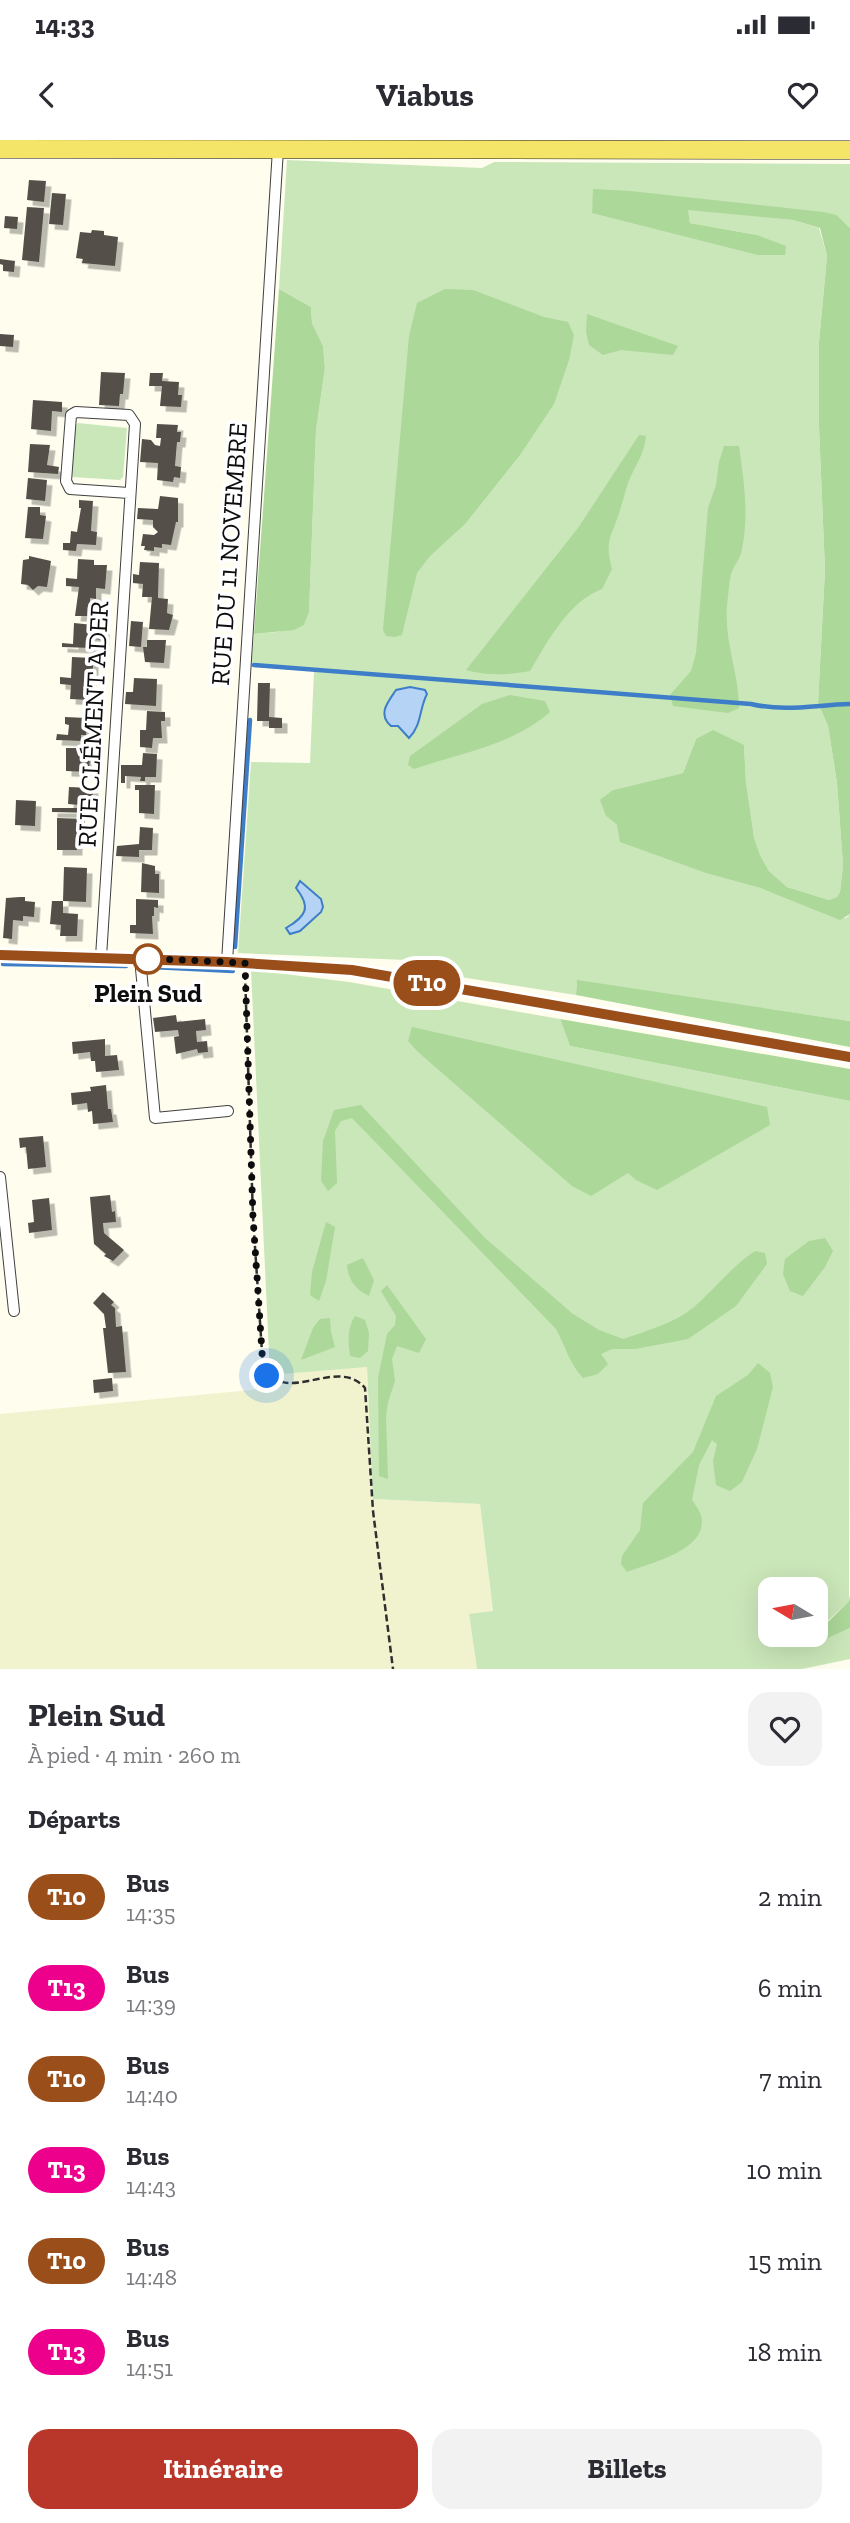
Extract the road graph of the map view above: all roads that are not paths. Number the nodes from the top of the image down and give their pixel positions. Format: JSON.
{"nodes":[{"id":1,"x":0,"y":149,"type":"edge"},
{"id":2,"x":278,"y":149,"type":"junction"},
{"id":3,"x":850,"y":150,"type":"edge"},
{"id":4,"x":129,"y":493,"type":"junction"},
{"id":5,"x":0,"y":955,"type":"edge"},
{"id":6,"x":102,"y":957,"type":"junction"},
{"id":7,"x":140,"y":958,"type":"junction"},
{"id":8,"x":227,"y":962,"type":"junction"},
{"id":9,"x":850,"y":1057,"type":"edge"},
{"id":10,"x":228,"y":1111,"type":"dead end"},
{"id":11,"x":0,"y":1178,"type":"edge"},
{"id":12,"x":14,"y":1311,"type":"dead end"}],
"edges":[{"from":1,"to":2,"type":"main road"},
{"from":2,"to":3,"type":"main road"},
{"from":2,"to":8,"type":"street","name":"RUE DU 11 NOVEMBRE"},
{"from":4,"to":4,"type":"street","name":"RUE CLÉMENT ADER"},
{"from":4,"to":6,"type":"street","name":"RUE CLÉMENT ADER"},
{"from":5,"to":6,"type":"street"},
{"from":6,"to":7,"type":"street"},
{"from":7,"to":8,"type":"street"},
{"from":7,"to":10,"type":"street"},
{"from":8,"to":9,"type":"street"},
{"from":11,"to":12,"type":"street"}]}
